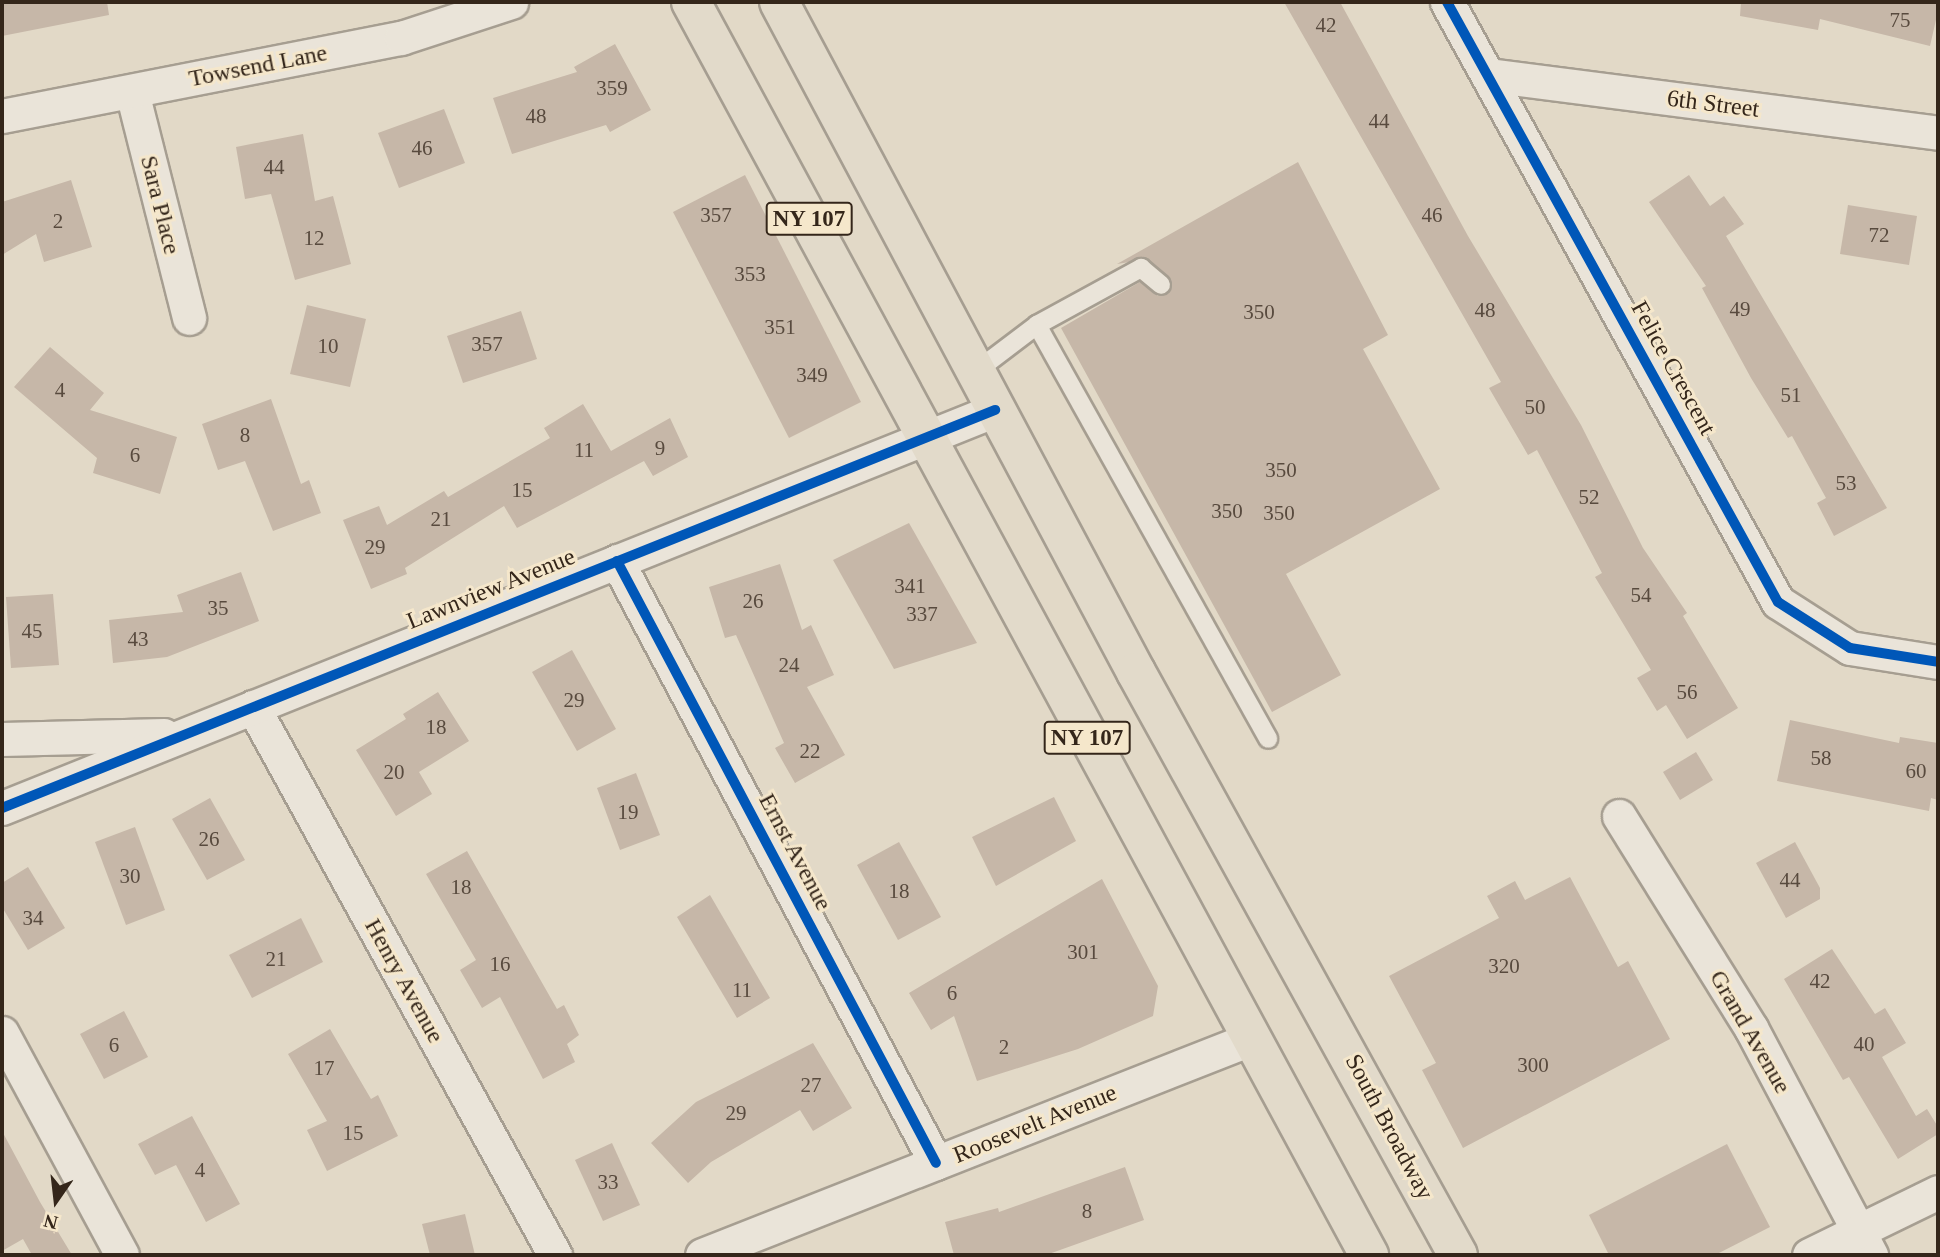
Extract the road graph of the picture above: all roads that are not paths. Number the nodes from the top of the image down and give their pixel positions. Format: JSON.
{"nodes":[{"id":1,"x":510,"y":2,"type":"edge"},
{"id":2,"x":691,"y":2,"type":"edge"},
{"id":3,"x":779,"y":2,"type":"edge"},
{"id":4,"x":1447,"y":2,"type":"edge"},
{"id":5,"x":1488,"y":75,"type":"junction"},
{"id":6,"x":132,"y":92,"type":"junction"},
{"id":7,"x":2,"y":116,"type":"edge"},
{"id":8,"x":1938,"y":133,"type":"edge"},
{"id":9,"x":1161,"y":285,"type":"dead end"},
{"id":10,"x":189,"y":318,"type":"dead end"},
{"id":11,"x":1037,"y":326,"type":"junction"},
{"id":12,"x":975,"y":372,"type":"junction"},
{"id":13,"x":995,"y":410,"type":"junction"},
{"id":14,"x":926,"y":437,"type":"junction"},
{"id":15,"x":617,"y":561,"type":"junction"},
{"id":16,"x":1938,"y":662,"type":"edge"},
{"id":17,"x":253,"y":707,"type":"junction"},
{"id":18,"x":187,"y":734,"type":"junction"},
{"id":19,"x":2,"y":739,"type":"edge"},
{"id":20,"x":1268,"y":739,"type":"dead end"},
{"id":21,"x":2,"y":808,"type":"edge"},
{"id":22,"x":1619,"y":816,"type":"dead end"},
{"id":23,"x":2,"y":1033,"type":"edge"},
{"id":24,"x":1250,"y":1039,"type":"junction"},
{"id":25,"x":936,"y":1163,"type":"junction"},
{"id":26,"x":1938,"y":1192,"type":"edge"},
{"id":27,"x":1864,"y":1243,"type":"edge"},
{"id":28,"x":122,"y":1255,"type":"edge"},
{"id":29,"x":555,"y":1255,"type":"edge"},
{"id":30,"x":702,"y":1255,"type":"edge"},
{"id":31,"x":1369,"y":1255,"type":"edge"},
{"id":32,"x":1458,"y":1255,"type":"edge"},
{"id":33,"x":1809,"y":1255,"type":"edge"}],
"edges":[{"from":1,"to":6,"type":"street","name":"Towsend Lane"},
{"from":2,"to":14,"type":"main road","number":"NY 107"},
{"from":3,"to":12,"type":"main road","number":"NY 107"},
{"from":4,"to":5,"type":"street","name":"Felice Crescent"},
{"from":5,"to":8,"type":"street","name":"6th Street"},
{"from":5,"to":16,"type":"street","name":"Felice Crescent"},
{"from":6,"to":7,"type":"street","name":"Towsend Lane"},
{"from":6,"to":10,"type":"street","name":"Sara Place"},
{"from":9,"to":11,"type":"lane"},
{"from":11,"to":12,"type":"lane"},
{"from":11,"to":20,"type":"lane"},
{"from":12,"to":13,"type":"main road","number":"NY 107"},
{"from":13,"to":14,"type":"street","name":"Lawnview Avenue"},
{"from":13,"to":32,"type":"main road","name":"South Broadway","number":"NY 107"},
{"from":14,"to":15,"type":"street","name":"Lawnview Avenue"},
{"from":14,"to":24,"type":"main road","number":"NY 107"},
{"from":15,"to":17,"type":"street","name":"Lawnview Avenue"},
{"from":15,"to":25,"type":"street","name":"Ernst Avenue"},
{"from":17,"to":18,"type":"street","name":"Lawnview Avenue"},
{"from":17,"to":29,"type":"street","name":"Henry Avenue"},
{"from":18,"to":19,"type":"street"},
{"from":18,"to":21,"type":"street","name":"Lawnview Avenue"},
{"from":22,"to":27,"type":"street","name":"Grand Avenue"},
{"from":23,"to":28,"type":"street"},
{"from":24,"to":25,"type":"street","name":"Roosevelt Avenue"},
{"from":24,"to":31,"type":"main road","number":"NY 107"},
{"from":25,"to":30,"type":"street","name":"Roosevelt Avenue"},
{"from":26,"to":27,"type":"street"},
{"from":27,"to":33,"type":"street"}]}
